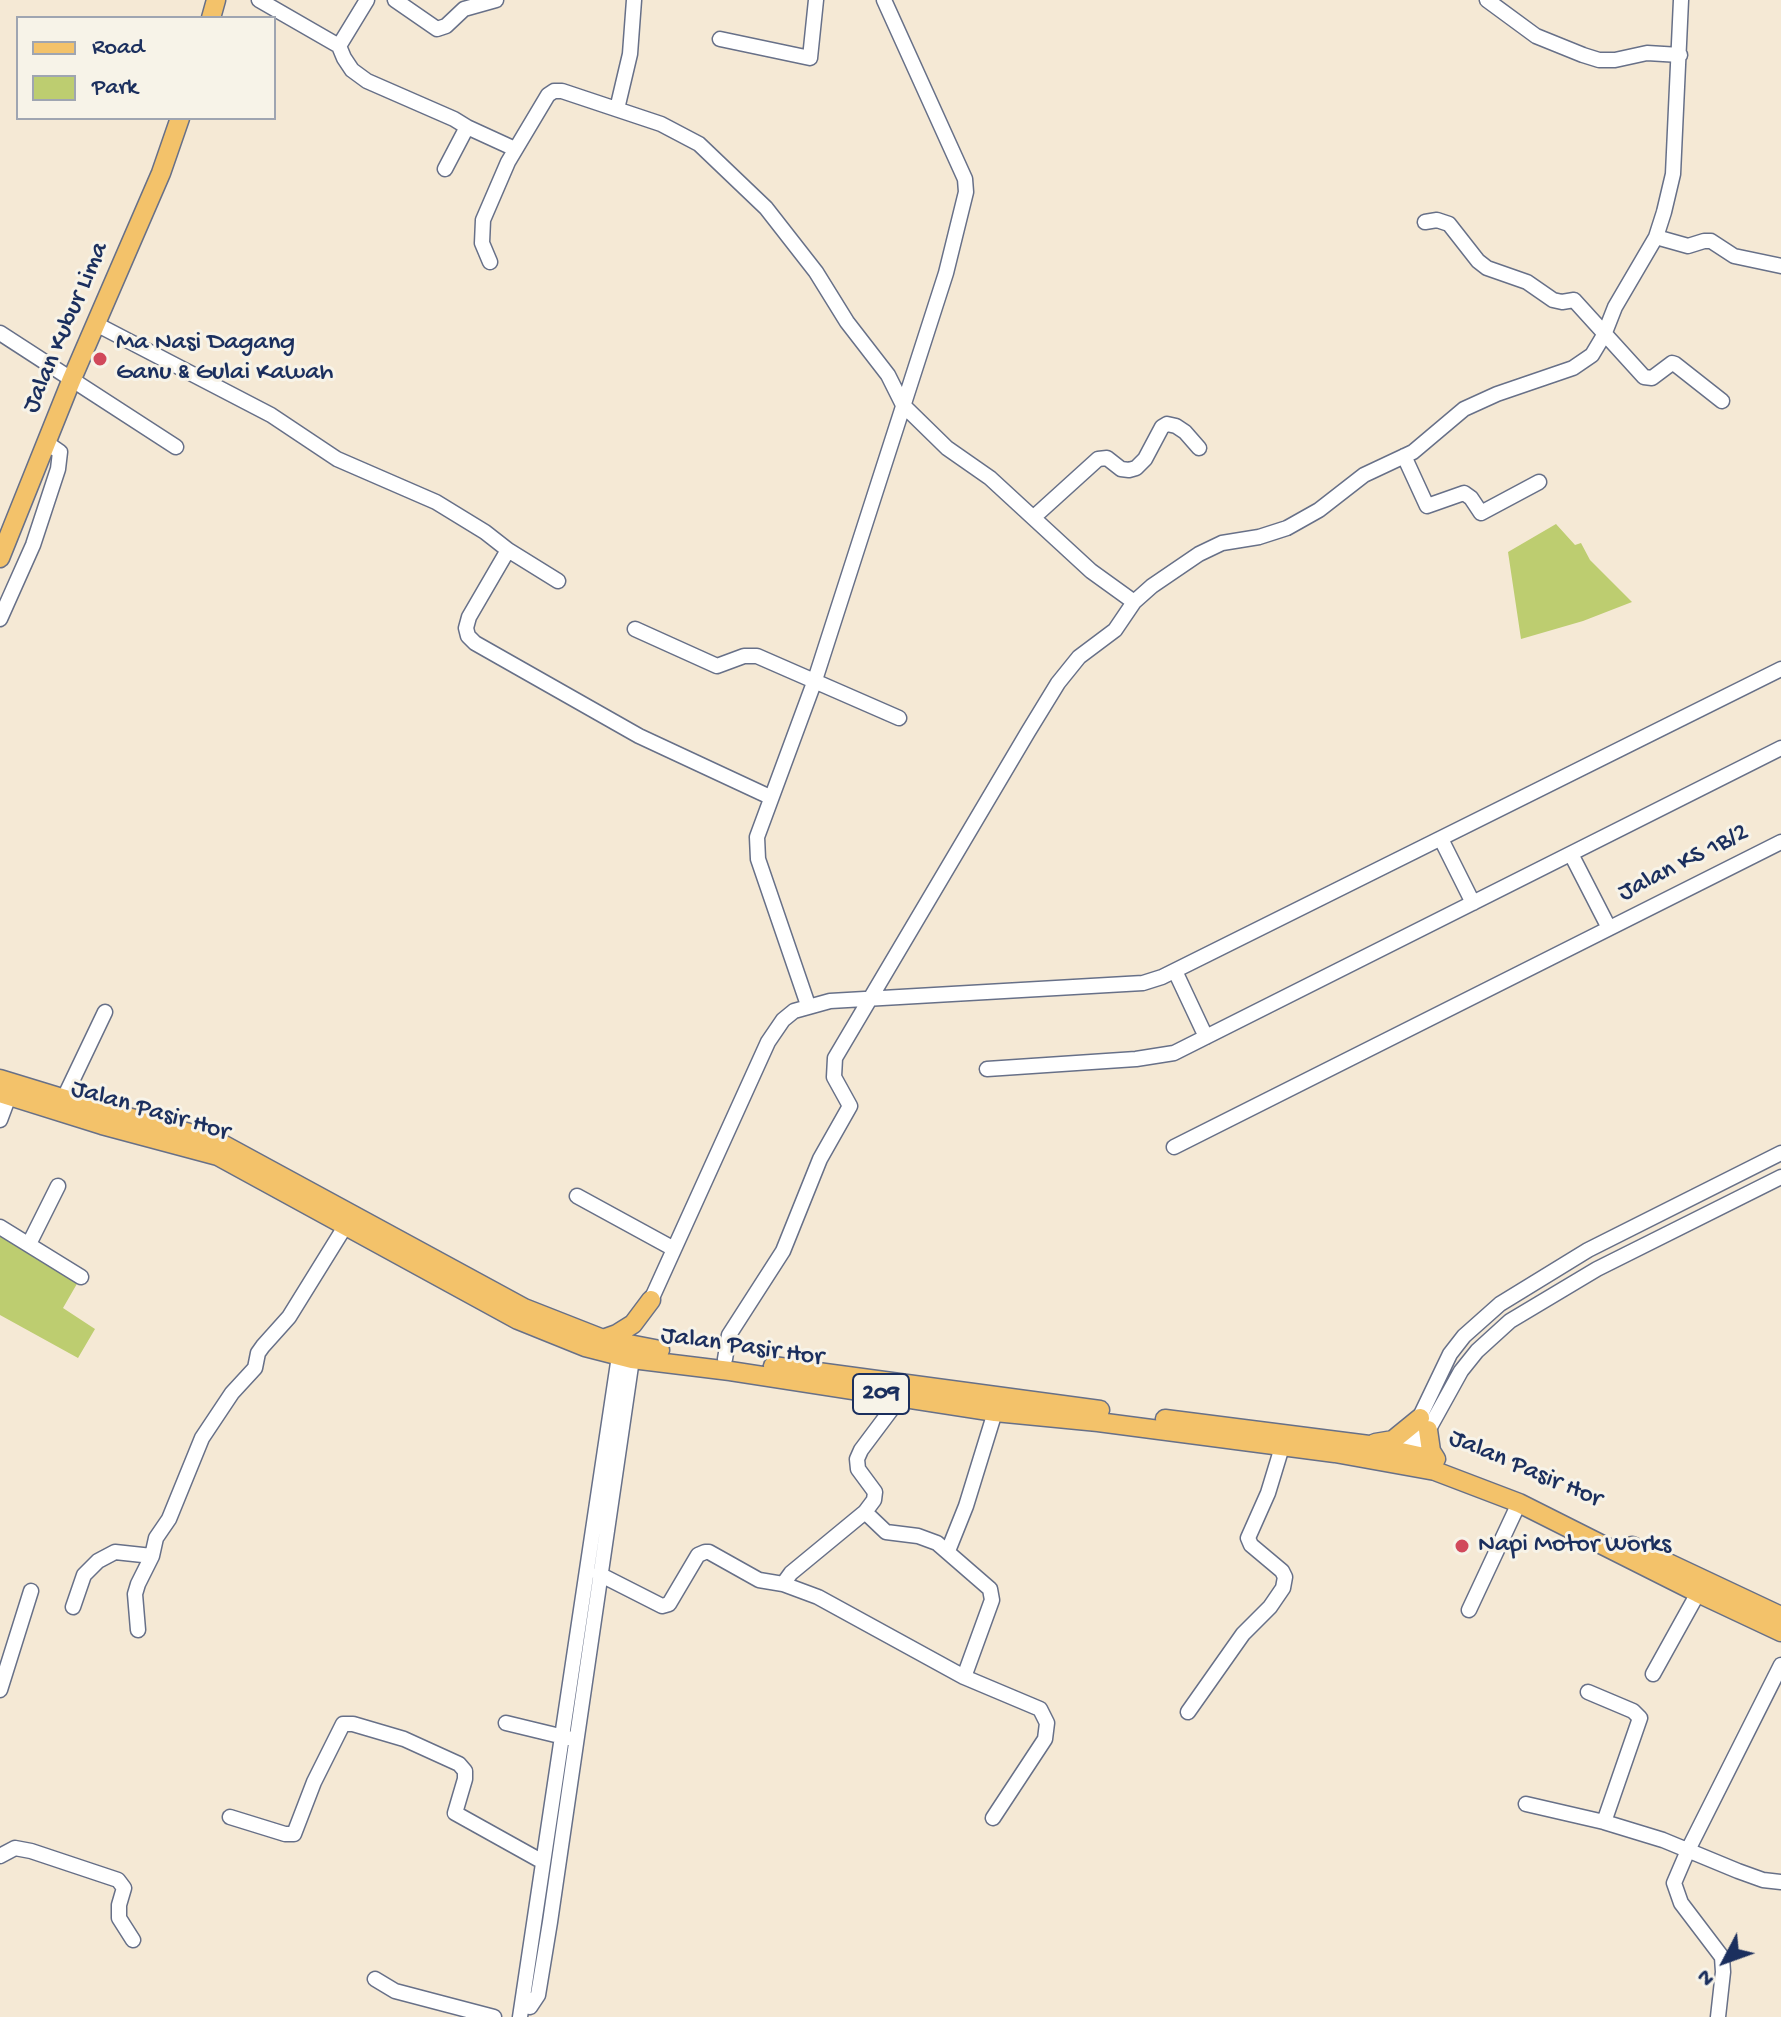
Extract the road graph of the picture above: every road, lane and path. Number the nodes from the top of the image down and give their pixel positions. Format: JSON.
{"nodes":[{"id":1,"x":259,"y":0,"type":"edge"},
{"id":2,"x":367,"y":0,"type":"edge"},
{"id":3,"x":395,"y":0,"type":"edge"},
{"id":4,"x":496,"y":0,"type":"edge"},
{"id":5,"x":634,"y":0,"type":"edge"},
{"id":6,"x":816,"y":0,"type":"edge"},
{"id":7,"x":884,"y":0,"type":"edge"},
{"id":8,"x":1487,"y":0,"type":"edge"},
{"id":9,"x":1681,"y":0,"type":"edge"},
{"id":10,"x":720,"y":39,"type":"dead end"},
{"id":11,"x":339,"y":46,"type":"junction"},
{"id":12,"x":1680,"y":55,"type":"junction"},
{"id":13,"x":617,"y":109,"type":"junction"},
{"id":14,"x":179,"y":120,"type":"edge"},
{"id":15,"x":467,"y":127,"type":"junction"},
{"id":16,"x":515,"y":149,"type":"junction"},
{"id":17,"x":445,"y":169,"type":"dead end"},
{"id":18,"x":1425,"y":222,"type":"dead end"},
{"id":19,"x":1656,"y":237,"type":"junction"},
{"id":20,"x":490,"y":262,"type":"dead end"},
{"id":21,"x":1781,"y":266,"type":"edge"},
{"id":22,"x":96,"y":324,"type":"junction"},
{"id":23,"x":0,"y":333,"type":"edge"},
{"id":24,"x":1604,"y":335,"type":"junction"},
{"id":25,"x":71,"y":381,"type":"junction"},
{"id":26,"x":1722,"y":401,"type":"dead end"},
{"id":27,"x":903,"y":405,"type":"junction"},
{"id":28,"x":47,"y":443,"type":"junction"},
{"id":29,"x":176,"y":447,"type":"dead end"},
{"id":30,"x":1199,"y":448,"type":"dead end"},
{"id":31,"x":1404,"y":456,"type":"junction"},
{"id":32,"x":1539,"y":482,"type":"dead end"},
{"id":33,"x":1034,"y":517,"type":"junction"},
{"id":34,"x":5,"y":533,"type":"edge"},
{"id":35,"x":508,"y":550,"type":"junction"},
{"id":36,"x":0,"y":558,"type":"edge"},
{"id":37,"x":558,"y":581,"type":"dead end"},
{"id":38,"x":1134,"y":602,"type":"junction"},
{"id":39,"x":0,"y":619,"type":"edge"},
{"id":40,"x":635,"y":629,"type":"dead end"},
{"id":41,"x":1781,"y":669,"type":"edge"},
{"id":42,"x":815,"y":680,"type":"junction"},
{"id":43,"x":899,"y":718,"type":"dead end"},
{"id":44,"x":1781,"y":748,"type":"edge"},
{"id":45,"x":770,"y":797,"type":"junction"},
{"id":46,"x":1441,"y":839,"type":"junction"},
{"id":47,"x":1781,"y":842,"type":"edge"},
{"id":48,"x":1571,"y":854,"type":"junction"},
{"id":49,"x":1473,"y":903,"type":"junction"},
{"id":50,"x":1609,"y":928,"type":"junction"},
{"id":51,"x":1175,"y":971,"type":"junction"},
{"id":52,"x":872,"y":998,"type":"junction"},
{"id":53,"x":808,"y":1005,"type":"junction"},
{"id":54,"x":105,"y":1012,"type":"dead end"},
{"id":55,"x":1206,"y":1037,"type":"junction"},
{"id":56,"x":987,"y":1069,"type":"dead end"},
{"id":57,"x":0,"y":1079,"type":"edge"},
{"id":58,"x":5,"y":1095,"type":"edge"},
{"id":59,"x":63,"y":1100,"type":"junction"},
{"id":60,"x":0,"y":1120,"type":"edge"},
{"id":61,"x":1174,"y":1147,"type":"dead end"},
{"id":62,"x":1781,"y":1153,"type":"edge"},
{"id":63,"x":1781,"y":1177,"type":"edge"},
{"id":64,"x":1728,"y":1180,"type":"junction"},
{"id":65,"x":58,"y":1186,"type":"dead end"},
{"id":66,"x":577,"y":1196,"type":"dead end"},
{"id":67,"x":1737,"y":1199,"type":"junction"},
{"id":68,"x":346,"y":1225,"type":"junction"},
{"id":69,"x":0,"y":1227,"type":"edge"},
{"id":70,"x":29,"y":1244,"type":"junction"},
{"id":71,"x":674,"y":1249,"type":"junction"},
{"id":72,"x":81,"y":1277,"type":"dead end"},
{"id":73,"x":651,"y":1300,"type":"junction"},
{"id":74,"x":603,"y":1339,"type":"junction"},
{"id":75,"x":657,"y":1349,"type":"junction"},
{"id":76,"x":626,"y":1357,"type":"junction"},
{"id":77,"x":725,"y":1359,"type":"junction"},
{"id":78,"x":895,"y":1396,"type":"junction"},
{"id":79,"x":995,"y":1412,"type":"junction"},
{"id":80,"x":1424,"y":1424,"type":"junction"},
{"id":81,"x":1369,"y":1445,"type":"junction"},
{"id":82,"x":1282,"y":1447,"type":"junction"},
{"id":83,"x":1409,"y":1453,"type":"junction"},
{"id":84,"x":1436,"y":1459,"type":"junction"},
{"id":85,"x":1519,"y":1503,"type":"junction"},
{"id":86,"x":865,"y":1512,"type":"junction"},
{"id":87,"x":948,"y":1551,"type":"junction"},
{"id":88,"x":152,"y":1556,"type":"junction"},
{"id":89,"x":599,"y":1574,"type":"junction"},
{"id":90,"x":783,"y":1584,"type":"junction"},
{"id":91,"x":31,"y":1591,"type":"dead end"},
{"id":92,"x":1698,"y":1593,"type":"junction"},
{"id":93,"x":73,"y":1607,"type":"dead end"},
{"id":94,"x":1469,"y":1610,"type":"dead end"},
{"id":95,"x":1781,"y":1616,"type":"edge"},
{"id":96,"x":138,"y":1630,"type":"dead end"},
{"id":97,"x":1781,"y":1632,"type":"edge"},
{"id":98,"x":1781,"y":1665,"type":"edge"},
{"id":99,"x":1653,"y":1674,"type":"dead end"},
{"id":100,"x":964,"y":1677,"type":"junction"},
{"id":101,"x":0,"y":1690,"type":"edge"},
{"id":102,"x":1588,"y":1692,"type":"dead end"},
{"id":103,"x":1188,"y":1712,"type":"dead end"},
{"id":104,"x":506,"y":1723,"type":"dead end"},
{"id":105,"x":569,"y":1738,"type":"junction"},
{"id":106,"x":1526,"y":1804,"type":"dead end"},
{"id":107,"x":230,"y":1817,"type":"dead end"},
{"id":108,"x":993,"y":1818,"type":"dead end"},
{"id":109,"x":1604,"y":1822,"type":"junction"},
{"id":110,"x":1689,"y":1848,"type":"junction"},
{"id":111,"x":0,"y":1856,"type":"edge"},
{"id":112,"x":543,"y":1862,"type":"junction"},
{"id":113,"x":1781,"y":1882,"type":"edge"},
{"id":114,"x":133,"y":1940,"type":"dead end"},
{"id":115,"x":375,"y":1979,"type":"dead end"},
{"id":116,"x":523,"y":2010,"type":"edge"},
{"id":117,"x":494,"y":2017,"type":"edge"},
{"id":118,"x":544,"y":2017,"type":"edge"},
{"id":119,"x":1718,"y":2017,"type":"edge"}],
"edges":[{"from":1,"to":11,"type":"street"},
{"from":2,"to":11,"type":"street"},
{"from":3,"to":4,"type":"street"},
{"from":5,"to":13,"type":"street"},
{"from":6,"to":10,"type":"street"},
{"from":7,"to":27,"type":"street"},
{"from":8,"to":12,"type":"street"},
{"from":9,"to":12,"type":"street"},
{"from":11,"to":15,"type":"street"},
{"from":12,"to":19,"type":"street"},
{"from":13,"to":16,"type":"street"},
{"from":13,"to":27,"type":"street"},
{"from":14,"to":22,"type":"main road","name":"Jalan Kubur Lima"},
{"from":15,"to":16,"type":"street"},
{"from":15,"to":17,"type":"street"},
{"from":16,"to":20,"type":"street"},
{"from":18,"to":24,"type":"street"},
{"from":19,"to":21,"type":"street"},
{"from":19,"to":24,"type":"street"},
{"from":22,"to":25,"type":"main road","name":"Jalan Kubur Lima"},
{"from":22,"to":35,"type":"street"},
{"from":23,"to":25,"type":"street"},
{"from":24,"to":26,"type":"street"},
{"from":24,"to":31,"type":"street"},
{"from":25,"to":28,"type":"main road","name":"Jalan Kubur Lima"},
{"from":25,"to":29,"type":"street"},
{"from":27,"to":33,"type":"street"},
{"from":27,"to":42,"type":"street"},
{"from":28,"to":34,"type":"main road","name":"Jalan Kubur Lima"},
{"from":28,"to":39,"type":"street"},
{"from":30,"to":33,"type":"street"},
{"from":31,"to":32,"type":"street"},
{"from":31,"to":38,"type":"street"},
{"from":33,"to":38,"type":"street"},
{"from":34,"to":36,"type":"main road","name":"Jalan Kubur Lima"},
{"from":35,"to":37,"type":"street"},
{"from":35,"to":45,"type":"street"},
{"from":38,"to":52,"type":"street"},
{"from":40,"to":42,"type":"street"},
{"from":41,"to":46,"type":"street"},
{"from":42,"to":43,"type":"street"},
{"from":42,"to":45,"type":"street"},
{"from":44,"to":48,"type":"street"},
{"from":45,"to":53,"type":"street"},
{"from":46,"to":49,"type":"street"},
{"from":46,"to":51,"type":"street"},
{"from":47,"to":50,"type":"street","name":"Jalan KS 1B/2"},
{"from":48,"to":49,"type":"street"},
{"from":48,"to":50,"type":"street"},
{"from":49,"to":55,"type":"street"},
{"from":50,"to":61,"type":"street","name":"Jalan KS 1B/2"},
{"from":51,"to":52,"type":"street"},
{"from":51,"to":55,"type":"street"},
{"from":52,"to":53,"type":"street"},
{"from":52,"to":77,"type":"street"},
{"from":53,"to":71,"type":"street"},
{"from":54,"to":59,"type":"street"},
{"from":55,"to":56,"type":"street"},
{"from":57,"to":59,"type":"main road","name":"Jalan Pasir Hor","number":"209"},
{"from":58,"to":60,"type":"street"},
{"from":58,"to":68,"type":"main road","name":"Jalan Pasir Hor","number":"209"},
{"from":59,"to":74,"type":"main road","name":"Jalan Pasir Hor","number":"209"},
{"from":62,"to":64,"type":"street"},
{"from":63,"to":67,"type":"street"},
{"from":64,"to":67,"type":"street"},
{"from":64,"to":80,"type":"street"},
{"from":65,"to":70,"type":"street"},
{"from":66,"to":71,"type":"street"},
{"from":67,"to":80,"type":"street"},
{"from":68,"to":76,"type":"main road","name":"Jalan Pasir Hor","number":"209"},
{"from":68,"to":88,"type":"street"},
{"from":69,"to":70,"type":"street"},
{"from":70,"to":72,"type":"street"},
{"from":71,"to":73,"type":"street"},
{"from":73,"to":74,"type":"main road"},
{"from":73,"to":75,"type":"main road"},
{"from":74,"to":75,"type":"main road","name":"Jalan Pasir Hor","number":"209"},
{"from":75,"to":77,"type":"main road","name":"Jalan Pasir Hor","number":"209"},
{"from":76,"to":78,"type":"main road","name":"Jalan Pasir Hor","number":"209"},
{"from":76,"to":89,"type":"street"},
{"from":76,"to":105,"type":"street"},
{"from":77,"to":81,"type":"main road","name":"Jalan Pasir Hor","number":"209"},
{"from":78,"to":79,"type":"main road","name":"Jalan Pasir Hor","number":"209"},
{"from":78,"to":86,"type":"street"},
{"from":79,"to":82,"type":"main road","name":"Jalan Pasir Hor","number":"209"},
{"from":79,"to":87,"type":"street"},
{"from":80,"to":81,"type":"main road"},
{"from":80,"to":83,"type":"street"},
{"from":80,"to":84,"type":"main road"},
{"from":81,"to":83,"type":"main road","name":"Jalan Pasir Hor","number":"209"},
{"from":82,"to":85,"type":"main road","name":"Jalan Pasir Hor","number":"209"},
{"from":82,"to":103,"type":"street"},
{"from":83,"to":84,"type":"main road","name":"Jalan Pasir Hor","number":"209"},
{"from":84,"to":95,"type":"main road","name":"Jalan Pasir Hor","number":"209"},
{"from":85,"to":92,"type":"main road","name":"Jalan Pasir Hor","number":"209"},
{"from":85,"to":94,"type":"street"},
{"from":86,"to":87,"type":"street"},
{"from":86,"to":90,"type":"street"},
{"from":87,"to":100,"type":"street"},
{"from":88,"to":93,"type":"street"},
{"from":88,"to":96,"type":"street"},
{"from":89,"to":90,"type":"street"},
{"from":89,"to":105,"type":"street"},
{"from":90,"to":100,"type":"street"},
{"from":91,"to":101,"type":"street"},
{"from":92,"to":97,"type":"main road","name":"Jalan Pasir Hor","number":"209"},
{"from":92,"to":99,"type":"street"},
{"from":98,"to":110,"type":"street"},
{"from":100,"to":108,"type":"street"},
{"from":102,"to":109,"type":"street"},
{"from":104,"to":105,"type":"street"},
{"from":105,"to":112,"type":"street"},
{"from":105,"to":116,"type":"street"},
{"from":106,"to":109,"type":"street"},
{"from":107,"to":112,"type":"street"},
{"from":109,"to":110,"type":"street"},
{"from":110,"to":113,"type":"street"},
{"from":110,"to":119,"type":"street"},
{"from":111,"to":114,"type":"street"},
{"from":112,"to":116,"type":"street"},
{"from":115,"to":117,"type":"street"},
{"from":116,"to":118,"type":"street"}]}
